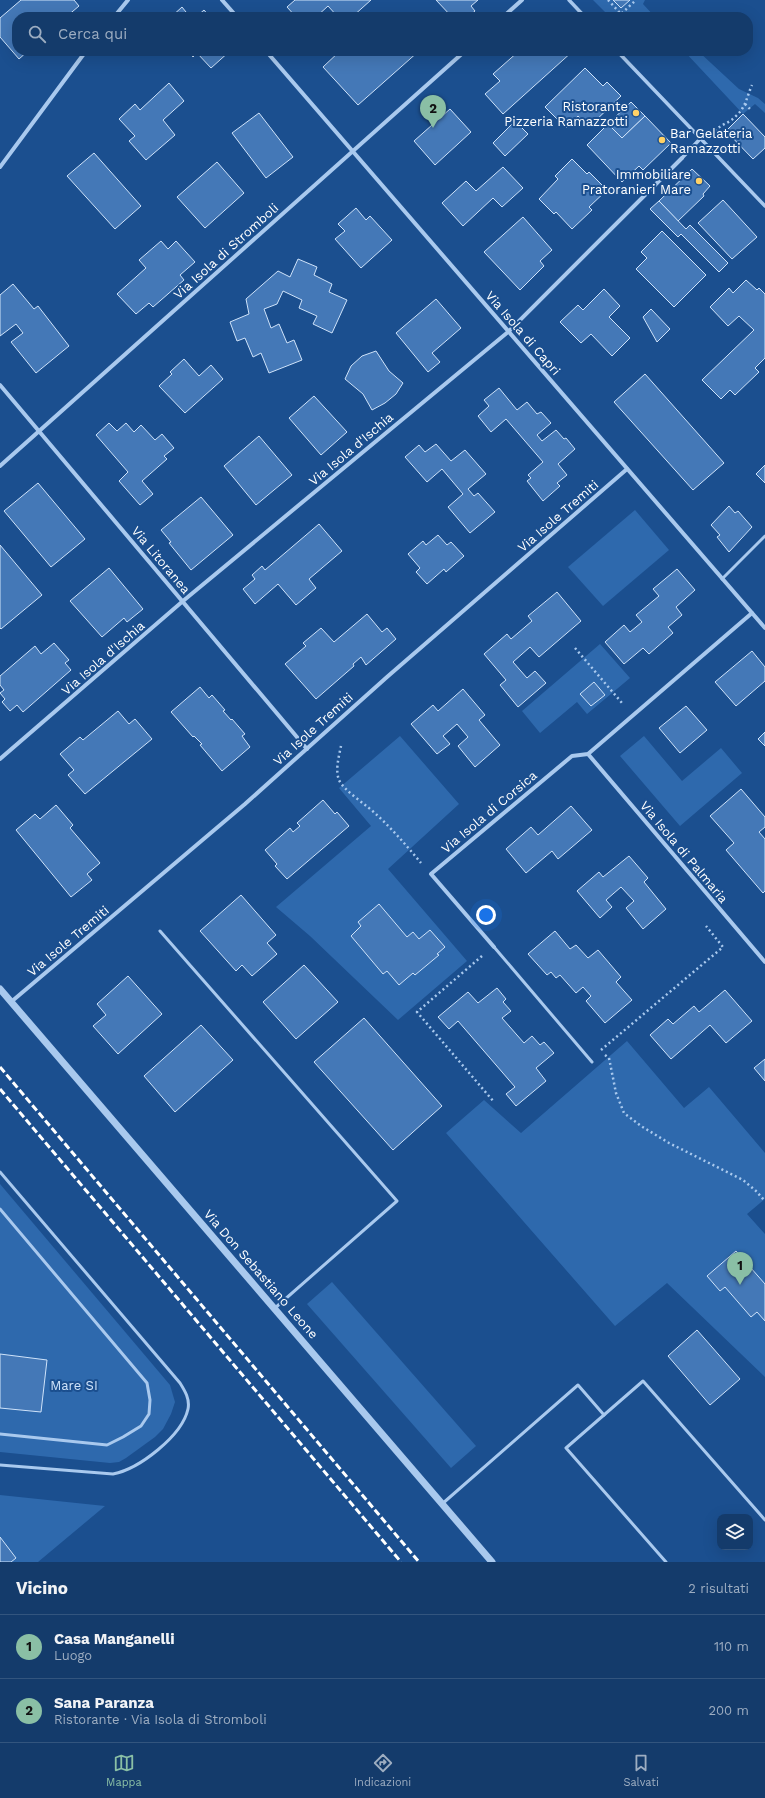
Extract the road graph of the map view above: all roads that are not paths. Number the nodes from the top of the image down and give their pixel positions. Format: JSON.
{"nodes":[{"id":1,"x":128,"y":0,"type":"edge"},
{"id":2,"x":222,"y":0,"type":"edge"},
{"id":3,"x":522,"y":0,"type":"edge"},
{"id":4,"x":569,"y":0,"type":"edge"},
{"id":5,"x":118,"y":12,"type":"edge"},
{"id":6,"x":233,"y":12,"type":"edge"},
{"id":7,"x":509,"y":12,"type":"edge"},
{"id":8,"x":580,"y":12,"type":"edge"},
{"id":9,"x":82,"y":56,"type":"edge"},
{"id":10,"x":270,"y":56,"type":"edge"},
{"id":11,"x":459,"y":56,"type":"edge"},
{"id":12,"x":622,"y":56,"type":"edge"},
{"id":13,"x":700,"y":139,"type":"junction"},
{"id":14,"x":352,"y":151,"type":"junction"},
{"id":15,"x":682,"y":158,"type":"joint"},
{"id":16,"x":0,"y":168,"type":"edge"},
{"id":17,"x":765,"y":206,"type":"edge"},
{"id":18,"x":508,"y":332,"type":"junction"},
{"id":19,"x":0,"y":386,"type":"edge"},
{"id":20,"x":38,"y":432,"type":"junction"},
{"id":21,"x":0,"y":466,"type":"edge"},
{"id":22,"x":627,"y":470,"type":"junction"},
{"id":23,"x":765,"y":536,"type":"edge"},
{"id":24,"x":722,"y":578,"type":"junction"},
{"id":25,"x":183,"y":602,"type":"junction"},
{"id":26,"x":752,"y":613,"type":"junction"},
{"id":27,"x":765,"y":628,"type":"edge"},
{"id":28,"x":307,"y":749,"type":"junction"},
{"id":29,"x":588,"y":754,"type":"junction"},
{"id":30,"x":0,"y":759,"type":"edge"},
{"id":31,"x":160,"y":931,"type":"dead end"},
{"id":32,"x":494,"y":947,"type":"joint"},
{"id":33,"x":765,"y":962,"type":"edge"},
{"id":34,"x":0,"y":989,"type":"edge"},
{"id":35,"x":11,"y":1002,"type":"junction"},
{"id":36,"x":592,"y":1062,"type":"dead end"},
{"id":37,"x":0,"y":1172,"type":"edge"},
{"id":38,"x":0,"y":1209,"type":"edge"},
{"id":39,"x":274,"y":1308,"type":"junction"},
{"id":40,"x":604,"y":1415,"type":"junction"},
{"id":41,"x":0,"y":1434,"type":"edge"},
{"id":42,"x":0,"y":1465,"type":"edge"},
{"id":43,"x":442,"y":1504,"type":"junction"},
{"id":44,"x":765,"y":1520,"type":"edge"},
{"id":45,"x":492,"y":1562,"type":"edge"},
{"id":46,"x":666,"y":1562,"type":"edge"}],
"edges":[{"from":1,"to":5,"type":"street"},
{"from":2,"to":6,"type":"street"},
{"from":3,"to":7,"type":"street"},
{"from":4,"to":8,"type":"street"},
{"from":9,"to":16,"type":"street"},
{"from":10,"to":14,"type":"street","name":"Via Isola di Capri"},
{"from":11,"to":14,"type":"street","name":"Via Isola di Stromboli"},
{"from":12,"to":13,"type":"street"},
{"from":13,"to":15,"type":"street","name":"Via Isola d'Ischia"},
{"from":13,"to":17,"type":"street"},
{"from":14,"to":18,"type":"street","name":"Via Isola di Capri"},
{"from":14,"to":20,"type":"street","name":"Via Isola di Stromboli"},
{"from":15,"to":18,"type":"street","name":"Via Isola d'Ischia"},
{"from":18,"to":22,"type":"street","name":"Via Isola di Capri"},
{"from":18,"to":25,"type":"street","name":"Via Isola d'Ischia"},
{"from":19,"to":20,"type":"street","name":"Via Litoranea"},
{"from":20,"to":21,"type":"street","name":"Via Isola di Stromboli"},
{"from":20,"to":25,"type":"street","name":"Via Litoranea"},
{"from":22,"to":24,"type":"street","name":"Via Isola di Capri"},
{"from":22,"to":28,"type":"street","name":"Via Isole Tremiti"},
{"from":23,"to":24,"type":"lane"},
{"from":24,"to":26,"type":"street","name":"Via Isola di Capri"},
{"from":25,"to":28,"type":"street","name":"Via Litoranea"},
{"from":25,"to":30,"type":"street","name":"Via Isola d'Ischia"},
{"from":26,"to":27,"type":"street","name":"Via Isola di Capri"},
{"from":26,"to":29,"type":"street","name":"Via Isola di Corsica"},
{"from":28,"to":35,"type":"street","name":"Via Isole Tremiti"},
{"from":29,"to":32,"type":"street","name":"Via Isola di Corsica"},
{"from":29,"to":33,"type":"street","name":"Via Isola di Palmaria"},
{"from":31,"to":39,"type":"lane"},
{"from":32,"to":36,"type":"lane"},
{"from":34,"to":35,"type":"street","name":"Via Don Sebastiano Leone"},
{"from":35,"to":39,"type":"street","name":"Via Don Sebastiano Leone"},
{"from":37,"to":42,"type":"lane"},
{"from":38,"to":41,"type":"lane"},
{"from":39,"to":43,"type":"street","name":"Via Don Sebastiano Leone"},
{"from":40,"to":43,"type":"lane"},
{"from":40,"to":44,"type":"lane"},
{"from":40,"to":46,"type":"lane"},
{"from":43,"to":45,"type":"street","name":"Via Don Sebastiano Leone"}]}
